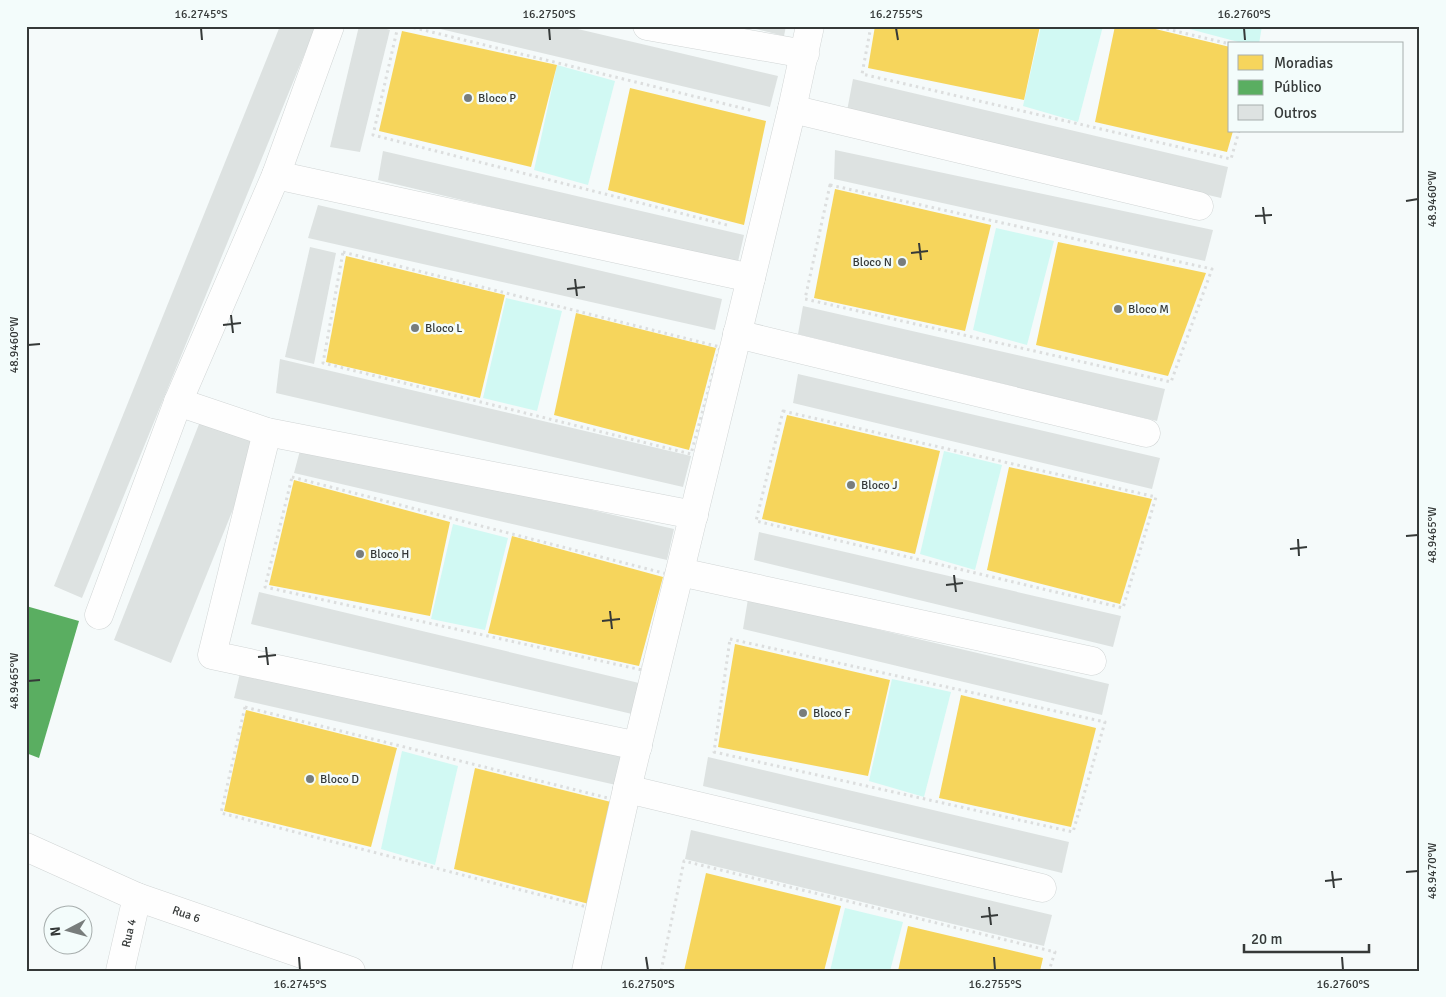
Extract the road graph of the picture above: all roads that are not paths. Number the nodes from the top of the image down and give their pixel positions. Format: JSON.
{"nodes":[{"id":1,"x":330,"y":26,"type":"edge"},
{"id":2,"x":647,"y":26,"type":"edge"},
{"id":3,"x":810,"y":26,"type":"edge"},
{"id":4,"x":804,"y":54,"type":"junction"},
{"id":5,"x":792,"y":109,"type":"junction"},
{"id":6,"x":276,"y":175,"type":"junction"},
{"id":7,"x":1199,"y":206,"type":"dead end"},
{"id":8,"x":751,"y":278,"type":"junction"},
{"id":9,"x":729,"y":340,"type":"junction"},
{"id":10,"x":178,"y":402,"type":"junction"},
{"id":11,"x":266,"y":432,"type":"junction"},
{"id":12,"x":1146,"y":433,"type":"dead end"},
{"id":13,"x":694,"y":515,"type":"junction"},
{"id":14,"x":673,"y":573,"type":"junction"},
{"id":15,"x":99,"y":615,"type":"dead end"},
{"id":16,"x":1092,"y":661,"type":"dead end"},
{"id":17,"x":638,"y":746,"type":"junction"},
{"id":18,"x":622,"y":795,"type":"junction"},
{"id":19,"x":26,"y":847,"type":"edge"},
{"id":20,"x":1042,"y":888,"type":"dead end"},
{"id":21,"x":137,"y":897,"type":"junction"},
{"id":22,"x":120,"y":971,"type":"edge"},
{"id":23,"x":351,"y":971,"type":"edge"},
{"id":24,"x":586,"y":971,"type":"edge"}],
"edges":[{"from":1,"to":6,"type":"street"},
{"from":2,"to":4,"type":"street"},
{"from":3,"to":4,"type":"street"},
{"from":4,"to":5,"type":"street"},
{"from":5,"to":7,"type":"street"},
{"from":5,"to":8,"type":"street"},
{"from":6,"to":8,"type":"street"},
{"from":6,"to":10,"type":"street"},
{"from":8,"to":9,"type":"street"},
{"from":9,"to":12,"type":"street"},
{"from":9,"to":13,"type":"street"},
{"from":10,"to":11,"type":"street"},
{"from":10,"to":15,"type":"street"},
{"from":11,"to":13,"type":"street"},
{"from":11,"to":17,"type":"street"},
{"from":13,"to":14,"type":"street"},
{"from":14,"to":16,"type":"street"},
{"from":14,"to":17,"type":"street"},
{"from":17,"to":18,"type":"street"},
{"from":18,"to":20,"type":"street"},
{"from":18,"to":24,"type":"street"},
{"from":19,"to":21,"type":"street","name":"Rua 6"},
{"from":21,"to":22,"type":"street","name":"Rua 4"},
{"from":21,"to":23,"type":"street","name":"Rua 6"}]}
